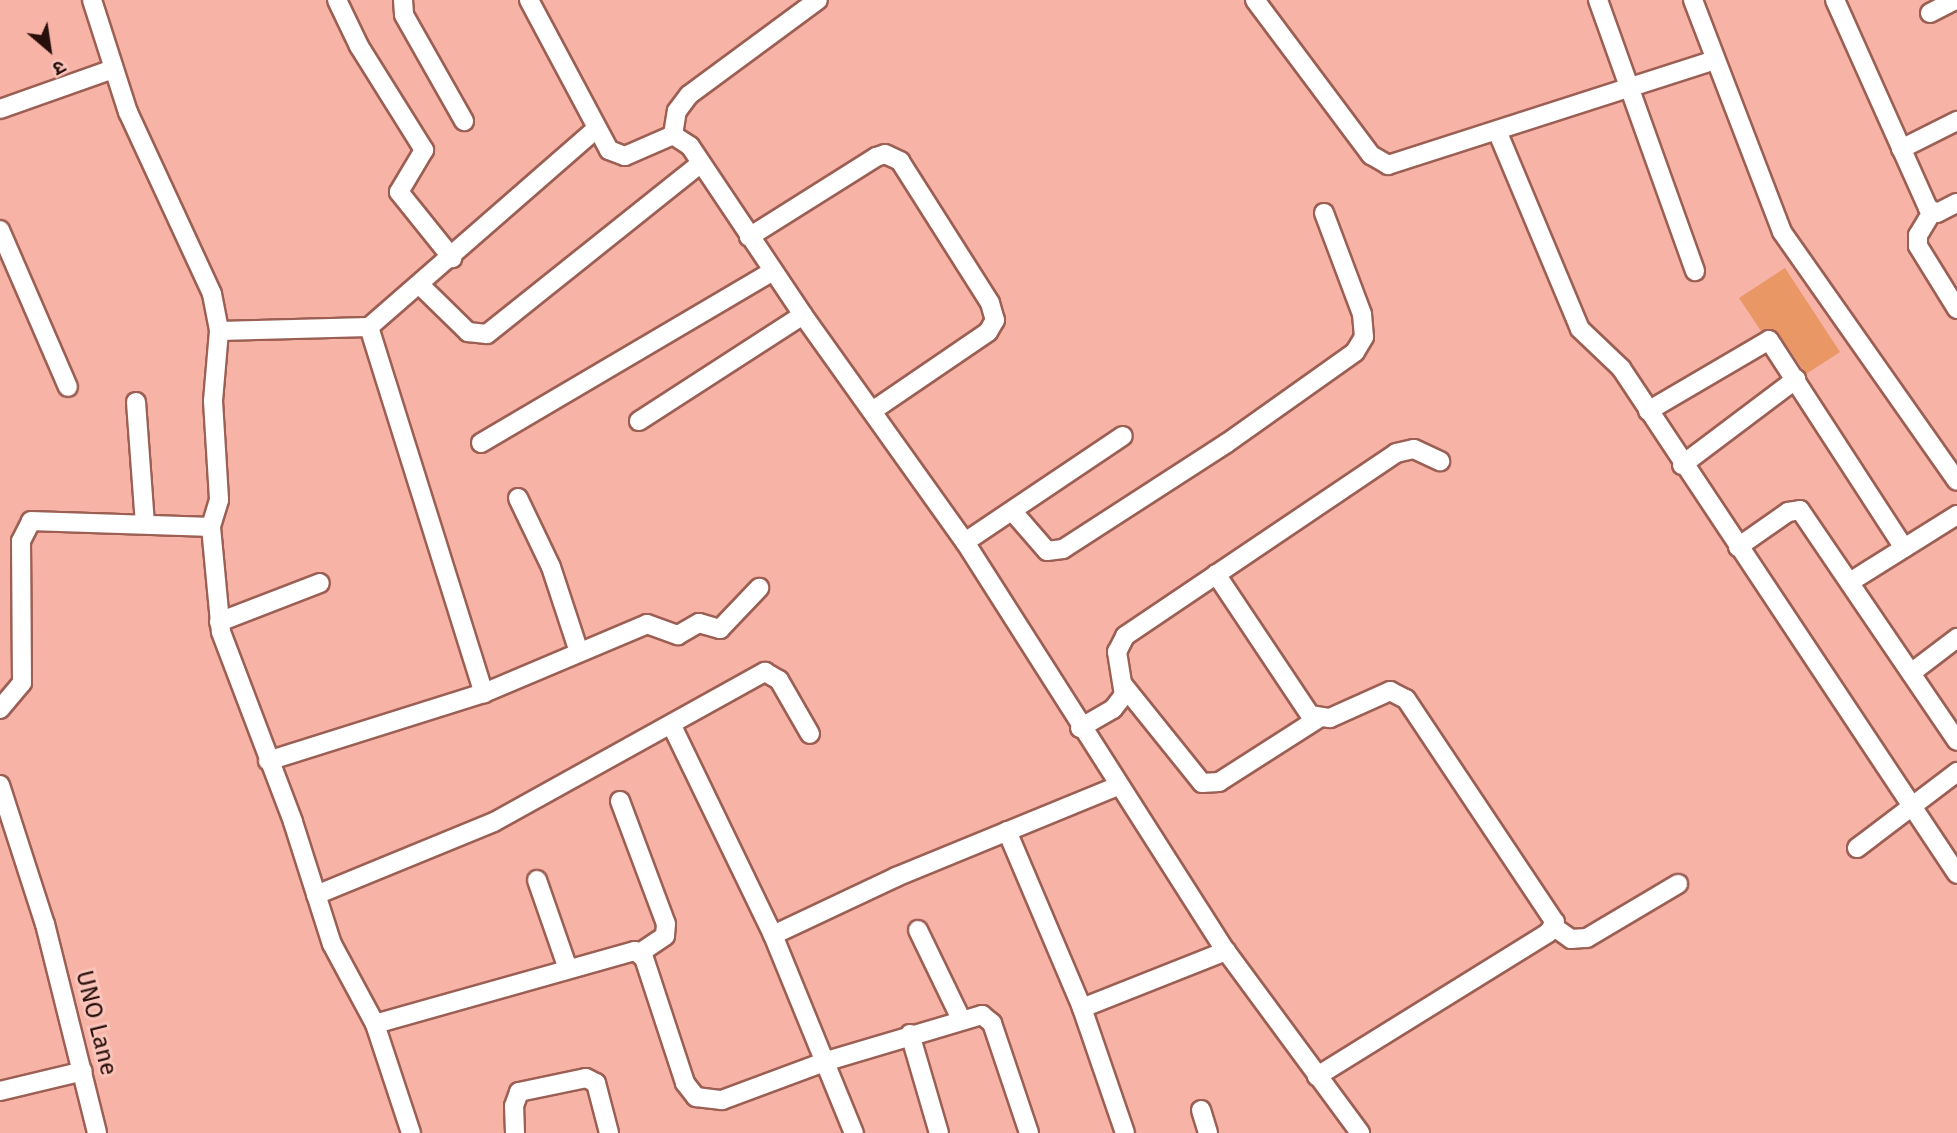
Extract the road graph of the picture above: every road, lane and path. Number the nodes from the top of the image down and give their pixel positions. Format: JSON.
{"nodes":[{"id":1,"x":113,"y":0,"type":"edge"},
{"id":2,"x":337,"y":0,"type":"edge"},
{"id":3,"x":403,"y":0,"type":"edge"},
{"id":4,"x":529,"y":0,"type":"edge"},
{"id":5,"x":818,"y":0,"type":"edge"},
{"id":6,"x":1255,"y":0,"type":"edge"},
{"id":7,"x":1598,"y":0,"type":"edge"},
{"id":8,"x":1693,"y":0,"type":"edge"},
{"id":9,"x":1835,"y":0,"type":"edge"},
{"id":10,"x":1956,"y":0,"type":"edge"},
{"id":11,"x":94,"y":4,"type":"edge"},
{"id":12,"x":1930,"y":13,"type":"dead end"},
{"id":13,"x":1715,"y":61,"type":"junction"},
{"id":14,"x":113,"y":69,"type":"junction"},
{"id":15,"x":1628,"y":90,"type":"junction"},
{"id":16,"x":0,"y":109,"type":"edge"},
{"id":17,"x":464,"y":121,"type":"dead end"},
{"id":18,"x":1957,"y":121,"type":"edge"},
{"id":19,"x":596,"y":129,"type":"junction"},
{"id":20,"x":1498,"y":132,"type":"junction"},
{"id":21,"x":673,"y":135,"type":"junction"},
{"id":22,"x":1901,"y":149,"type":"junction"},
{"id":23,"x":700,"y":164,"type":"junction"},
{"id":24,"x":1957,"y":203,"type":"edge"},
{"id":25,"x":1932,"y":212,"type":"junction"},
{"id":26,"x":1324,"y":213,"type":"dead end"},
{"id":27,"x":0,"y":230,"type":"edge"},
{"id":28,"x":749,"y":237,"type":"junction"},
{"id":29,"x":453,"y":258,"type":"junction"},
{"id":30,"x":773,"y":271,"type":"junction"},
{"id":31,"x":1695,"y":271,"type":"dead end"},
{"id":32,"x":421,"y":286,"type":"junction"},
{"id":33,"x":1957,"y":309,"type":"edge"},
{"id":34,"x":803,"y":315,"type":"junction"},
{"id":35,"x":369,"y":327,"type":"junction"},
{"id":36,"x":219,"y":331,"type":"junction"},
{"id":37,"x":1796,"y":379,"type":"junction"},
{"id":38,"x":68,"y":387,"type":"dead end"},
{"id":39,"x":136,"y":401,"type":"dead end"},
{"id":40,"x":872,"y":411,"type":"junction"},
{"id":41,"x":1648,"y":411,"type":"junction"},
{"id":42,"x":639,"y":421,"type":"dead end"},
{"id":43,"x":1123,"y":436,"type":"dead end"},
{"id":44,"x":481,"y":443,"type":"dead end"},
{"id":45,"x":1440,"y":461,"type":"dead end"},
{"id":46,"x":1682,"y":465,"type":"junction"},
{"id":47,"x":1957,"y":481,"type":"edge"},
{"id":48,"x":518,"y":498,"type":"dead end"},
{"id":49,"x":1014,"y":513,"type":"junction"},
{"id":50,"x":1957,"y":514,"type":"edge"},
{"id":51,"x":145,"y":524,"type":"junction"},
{"id":52,"x":211,"y":527,"type":"junction"},
{"id":53,"x":965,"y":542,"type":"junction"},
{"id":54,"x":1738,"y":547,"type":"junction"},
{"id":55,"x":1903,"y":548,"type":"junction"},
{"id":56,"x":1216,"y":574,"type":"junction"},
{"id":57,"x":1850,"y":582,"type":"junction"},
{"id":58,"x":320,"y":583,"type":"dead end"},
{"id":59,"x":760,"y":587,"type":"dead end"},
{"id":60,"x":219,"y":621,"type":"junction"},
{"id":61,"x":1957,"y":638,"type":"edge"},
{"id":62,"x":579,"y":652,"type":"junction"},
{"id":63,"x":1911,"y":673,"type":"junction"},
{"id":64,"x":1124,"y":686,"type":"junction"},
{"id":65,"x":484,"y":693,"type":"junction"},
{"id":66,"x":0,"y":709,"type":"edge"},
{"id":67,"x":1319,"y":718,"type":"junction"},
{"id":68,"x":672,"y":726,"type":"junction"},
{"id":69,"x":1080,"y":727,"type":"junction"},
{"id":70,"x":810,"y":734,"type":"dead end"},
{"id":71,"x":1957,"y":741,"type":"edge"},
{"id":72,"x":268,"y":761,"type":"junction"},
{"id":73,"x":1957,"y":772,"type":"edge"},
{"id":74,"x":0,"y":785,"type":"edge"},
{"id":75,"x":1118,"y":786,"type":"junction"},
{"id":76,"x":620,"y":802,"type":"dead end"},
{"id":77,"x":1912,"y":806,"type":"junction"},
{"id":78,"x":4,"y":811,"type":"edge"},
{"id":79,"x":1007,"y":831,"type":"junction"},
{"id":80,"x":1857,"y":848,"type":"dead end"},
{"id":81,"x":1957,"y":874,"type":"edge"},
{"id":82,"x":537,"y":880,"type":"dead end"},
{"id":83,"x":1678,"y":884,"type":"dead end"},
{"id":84,"x":316,"y":895,"type":"junction"},
{"id":85,"x":1554,"y":927,"type":"junction"},
{"id":86,"x":918,"y":930,"type":"dead end"},
{"id":87,"x":773,"y":935,"type":"junction"},
{"id":88,"x":1226,"y":951,"type":"junction"},
{"id":89,"x":640,"y":953,"type":"junction"},
{"id":90,"x":568,"y":969,"type":"junction"},
{"id":91,"x":1082,"y":1008,"type":"junction"},
{"id":92,"x":961,"y":1019,"type":"junction"},
{"id":93,"x":375,"y":1024,"type":"junction"},
{"id":94,"x":910,"y":1034,"type":"junction"},
{"id":95,"x":827,"y":1060,"type":"junction"},
{"id":96,"x":83,"y":1071,"type":"junction"},
{"id":97,"x":1317,"y":1076,"type":"junction"},
{"id":98,"x":0,"y":1091,"type":"edge"},
{"id":99,"x":1200,"y":1110,"type":"dead end"},
{"id":100,"x":409,"y":1124,"type":"edge"},
{"id":101,"x":97,"y":1133,"type":"edge"},
{"id":102,"x":515,"y":1133,"type":"edge"},
{"id":103,"x":609,"y":1133,"type":"edge"},
{"id":104,"x":854,"y":1133,"type":"edge"},
{"id":105,"x":939,"y":1133,"type":"edge"},
{"id":106,"x":1029,"y":1133,"type":"edge"},
{"id":107,"x":1125,"y":1133,"type":"edge"},
{"id":108,"x":1209,"y":1133,"type":"edge"},
{"id":109,"x":1360,"y":1133,"type":"edge"}],
"edges":[{"from":1,"to":11,"type":"street"},
{"from":2,"to":29,"type":"street"},
{"from":3,"to":17,"type":"street"},
{"from":4,"to":19,"type":"street"},
{"from":5,"to":21,"type":"street"},
{"from":6,"to":20,"type":"street"},
{"from":7,"to":15,"type":"street"},
{"from":8,"to":13,"type":"street"},
{"from":9,"to":22,"type":"street"},
{"from":10,"to":12,"type":"street"},
{"from":11,"to":14,"type":"street"},
{"from":13,"to":15,"type":"street"},
{"from":13,"to":47,"type":"street"},
{"from":14,"to":16,"type":"street"},
{"from":14,"to":36,"type":"street"},
{"from":15,"to":20,"type":"street"},
{"from":15,"to":31,"type":"street"},
{"from":18,"to":22,"type":"street"},
{"from":19,"to":21,"type":"street"},
{"from":19,"to":29,"type":"street"},
{"from":20,"to":41,"type":"street"},
{"from":21,"to":23,"type":"street"},
{"from":22,"to":25,"type":"street"},
{"from":23,"to":28,"type":"street"},
{"from":23,"to":32,"type":"street"},
{"from":24,"to":25,"type":"street"},
{"from":25,"to":33,"type":"street"},
{"from":26,"to":49,"type":"street"},
{"from":27,"to":38,"type":"street"},
{"from":28,"to":30,"type":"street"},
{"from":28,"to":40,"type":"street"},
{"from":29,"to":32,"type":"street"},
{"from":30,"to":34,"type":"street"},
{"from":30,"to":44,"type":"street"},
{"from":32,"to":35,"type":"street"},
{"from":34,"to":40,"type":"street"},
{"from":34,"to":42,"type":"street"},
{"from":35,"to":36,"type":"street"},
{"from":35,"to":65,"type":"street"},
{"from":36,"to":52,"type":"street"},
{"from":37,"to":41,"type":"street"},
{"from":37,"to":46,"type":"street"},
{"from":37,"to":55,"type":"street"},
{"from":39,"to":51,"type":"street"},
{"from":40,"to":53,"type":"street"},
{"from":41,"to":46,"type":"street"},
{"from":43,"to":49,"type":"street"},
{"from":45,"to":56,"type":"street"},
{"from":46,"to":54,"type":"street"},
{"from":48,"to":62,"type":"street"},
{"from":49,"to":53,"type":"street"},
{"from":50,"to":55,"type":"street"},
{"from":51,"to":52,"type":"street"},
{"from":51,"to":66,"type":"street"},
{"from":52,"to":60,"type":"street"},
{"from":53,"to":69,"type":"street"},
{"from":54,"to":57,"type":"street"},
{"from":54,"to":77,"type":"street"},
{"from":55,"to":57,"type":"street"},
{"from":56,"to":64,"type":"street"},
{"from":56,"to":67,"type":"street"},
{"from":57,"to":63,"type":"street"},
{"from":58,"to":60,"type":"street"},
{"from":59,"to":62,"type":"street"},
{"from":60,"to":72,"type":"street"},
{"from":61,"to":63,"type":"street"},
{"from":62,"to":65,"type":"street"},
{"from":63,"to":71,"type":"street"},
{"from":64,"to":67,"type":"street"},
{"from":64,"to":69,"type":"street"},
{"from":65,"to":72,"type":"street"},
{"from":67,"to":85,"type":"street"},
{"from":68,"to":70,"type":"street"},
{"from":68,"to":84,"type":"street"},
{"from":68,"to":87,"type":"street"},
{"from":69,"to":75,"type":"street"},
{"from":72,"to":84,"type":"street"},
{"from":73,"to":77,"type":"street"},
{"from":74,"to":78,"type":"street","name":"UNO Lane"},
{"from":75,"to":79,"type":"street"},
{"from":75,"to":88,"type":"street"},
{"from":76,"to":89,"type":"street"},
{"from":77,"to":80,"type":"street"},
{"from":77,"to":81,"type":"street"},
{"from":78,"to":96,"type":"street","name":"UNO Lane"},
{"from":79,"to":87,"type":"street"},
{"from":79,"to":91,"type":"street"},
{"from":82,"to":90,"type":"street"},
{"from":83,"to":85,"type":"street"},
{"from":84,"to":93,"type":"street"},
{"from":85,"to":97,"type":"street"},
{"from":86,"to":92,"type":"street"},
{"from":87,"to":95,"type":"street"},
{"from":88,"to":91,"type":"street"},
{"from":88,"to":97,"type":"street"},
{"from":89,"to":90,"type":"street"},
{"from":89,"to":95,"type":"street"},
{"from":90,"to":93,"type":"street"},
{"from":91,"to":107,"type":"street"},
{"from":92,"to":94,"type":"street"},
{"from":92,"to":106,"type":"street"},
{"from":93,"to":100,"type":"street"},
{"from":94,"to":95,"type":"street"},
{"from":94,"to":105,"type":"street"},
{"from":95,"to":104,"type":"street"},
{"from":96,"to":98,"type":"street"},
{"from":96,"to":101,"type":"street","name":"UNO Lane"},
{"from":97,"to":109,"type":"street"},
{"from":99,"to":108,"type":"street"},
{"from":102,"to":103,"type":"street"}]}
